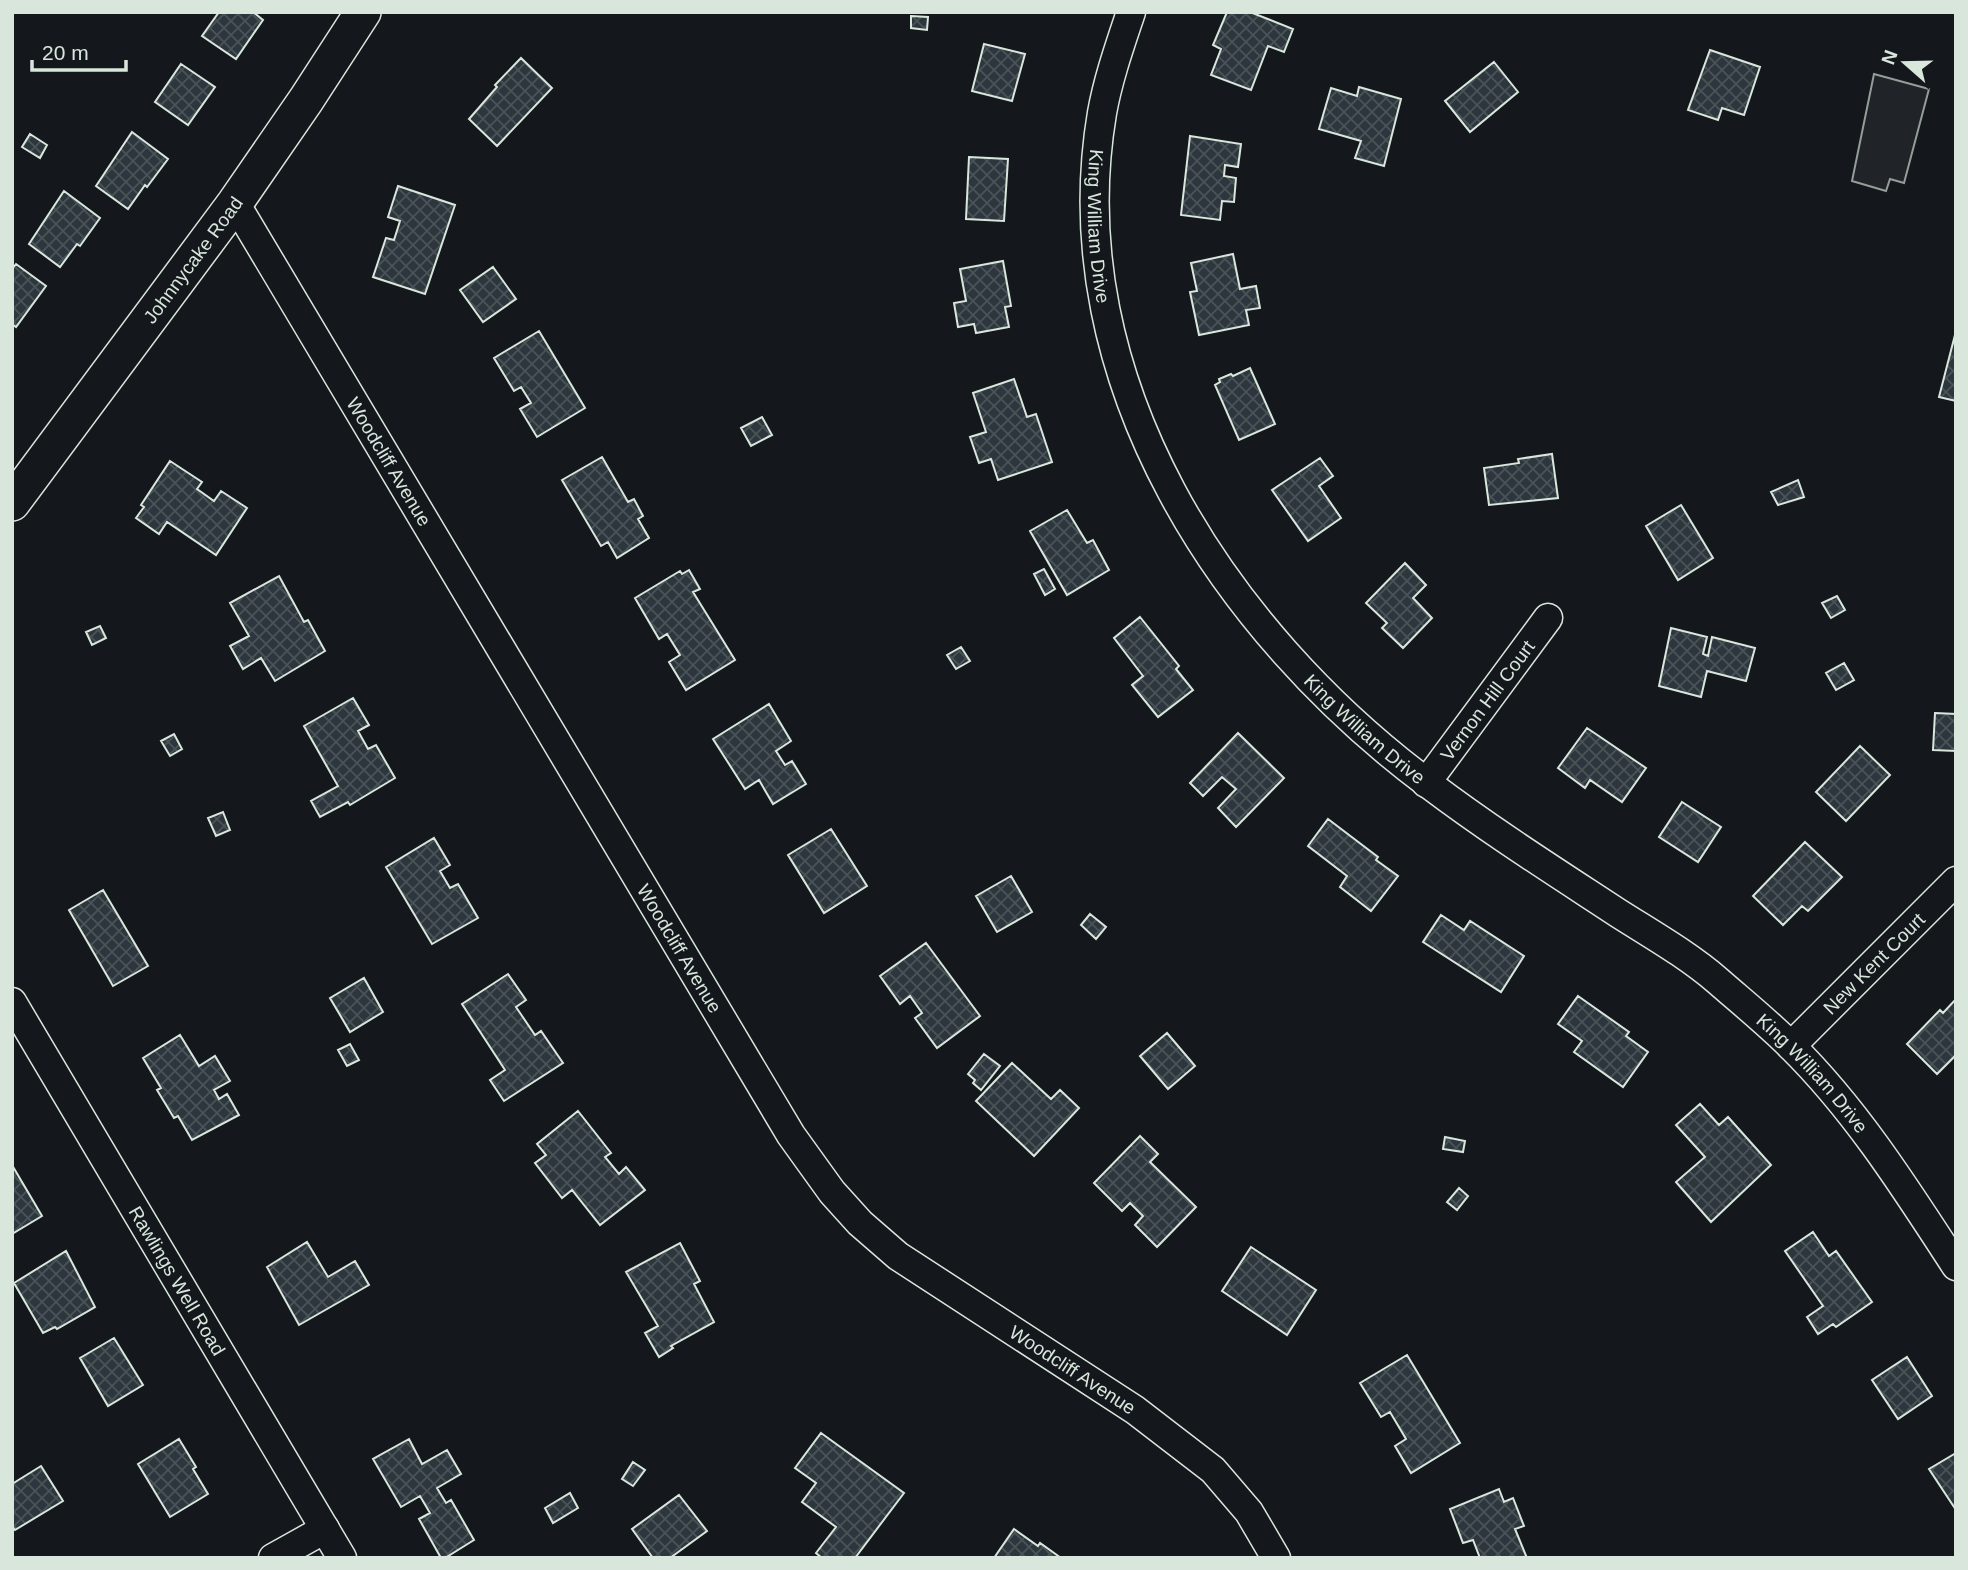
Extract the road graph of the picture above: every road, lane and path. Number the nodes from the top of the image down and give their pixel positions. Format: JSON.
{"nodes":[{"id":1,"x":363,"y":12,"type":"edge"},
{"id":2,"x":1131,"y":12,"type":"edge"},
{"id":3,"x":235,"y":203,"type":"junction"},
{"id":4,"x":12,"y":503,"type":"edge"},
{"id":5,"x":1548,"y":618,"type":"dead end"},
{"id":6,"x":1426,"y":783,"type":"junction"},
{"id":7,"x":1956,"y":881,"type":"edge"},
{"id":8,"x":12,"y":1002,"type":"edge"},
{"id":9,"x":1791,"y":1046,"type":"junction"},
{"id":10,"x":1956,"y":1265,"type":"edge"},
{"id":11,"x":325,"y":1528,"type":"junction"},
{"id":12,"x":273,"y":1558,"type":"edge"},
{"id":13,"x":342,"y":1558,"type":"edge"},
{"id":14,"x":1276,"y":1558,"type":"edge"}],
"edges":[{"from":1,"to":3,"type":"street","name":"Johnnycake Road"},
{"from":2,"to":6,"type":"street","name":"King William Drive"},
{"from":3,"to":4,"type":"street","name":"Johnnycake Road"},
{"from":3,"to":14,"type":"street","name":"Woodcliff Avenue"},
{"from":5,"to":6,"type":"street","name":"Vernon Hill Court"},
{"from":6,"to":9,"type":"street","name":"King William Drive"},
{"from":7,"to":9,"type":"street","name":"New Kent Court"},
{"from":8,"to":11,"type":"street","name":"Rawlings Well Road"},
{"from":9,"to":10,"type":"street","name":"King William Drive"},
{"from":11,"to":12,"type":"street"},
{"from":11,"to":13,"type":"street","name":"Rawlings Well Road"}]}
